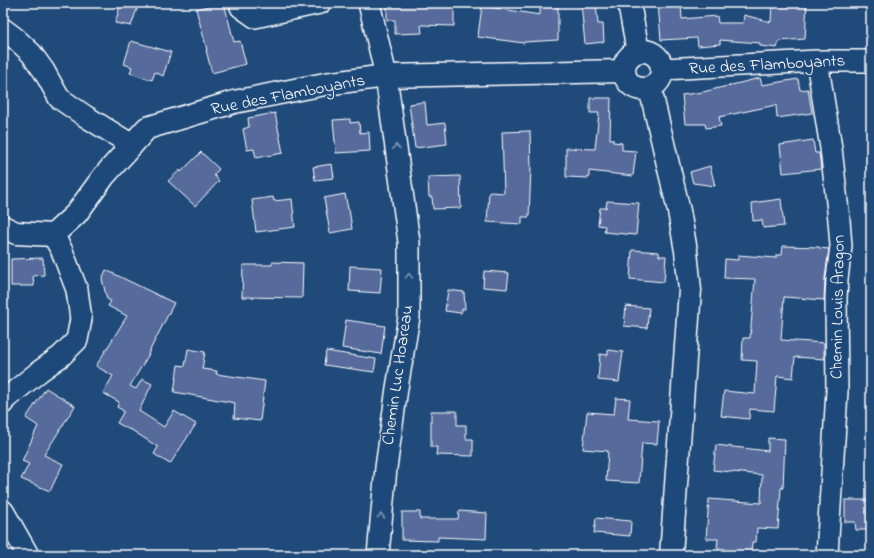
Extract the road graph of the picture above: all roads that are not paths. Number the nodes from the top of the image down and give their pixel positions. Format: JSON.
{"nodes":[{"id":1,"x":240,"y":3,"type":"edge"},
{"id":2,"x":320,"y":3,"type":"edge"},
{"id":3,"x":369,"y":3,"type":"edge"},
{"id":4,"x":629,"y":3,"type":"edge"},
{"id":5,"x":3,"y":29,"type":"edge"},
{"id":6,"x":638,"y":51,"type":"junction"},
{"id":7,"x":817,"y":61,"type":"junction"},
{"id":8,"x":871,"y":61,"type":"edge"},
{"id":9,"x":663,"y":69,"type":"junction"},
{"id":10,"x":624,"y":71,"type":"junction"},
{"id":11,"x":386,"y":76,"type":"junction"},
{"id":12,"x":650,"y":88,"type":"junction"},
{"id":13,"x":132,"y":145,"type":"junction"},
{"id":14,"x":3,"y":226,"type":"edge"},
{"id":15,"x":53,"y":235,"type":"junction"},
{"id":16,"x":3,"y":403,"type":"edge"},
{"id":17,"x":3,"y":511,"type":"edge"},
{"id":18,"x":28,"y":555,"type":"edge"},
{"id":19,"x":378,"y":555,"type":"edge"},
{"id":20,"x":671,"y":555,"type":"edge"},
{"id":21,"x":827,"y":555,"type":"edge"}],
"edges":[{"from":1,"to":2,"type":"street"},
{"from":3,"to":11,"type":"street","name":"Chemin Luc Hoareau"},
{"from":4,"to":6,"type":"main road"},
{"from":5,"to":13,"type":"street"},
{"from":6,"to":9,"type":"main road"},
{"from":6,"to":10,"type":"main road"},
{"from":7,"to":8,"type":"street","name":"Rue des Flamboyants"},
{"from":7,"to":9,"type":"street","name":"Rue des Flamboyants"},
{"from":7,"to":21,"type":"street","name":"Chemin Louis Aragon"},
{"from":9,"to":12,"type":"main road"},
{"from":10,"to":11,"type":"main road","name":"Rue des Flamboyants"},
{"from":10,"to":12,"type":"main road"},
{"from":11,"to":13,"type":"main road","name":"Rue des Flamboyants"},
{"from":19,"to":11,"type":"street","name":"Chemin Luc Hoareau","one_way":true},
{"from":12,"to":20,"type":"main road"},
{"from":13,"to":15,"type":"main road","name":"Rue des Flamboyants"},
{"from":14,"to":15,"type":"main road"},
{"from":15,"to":16,"type":"street"},
{"from":17,"to":18,"type":"street"}]}
